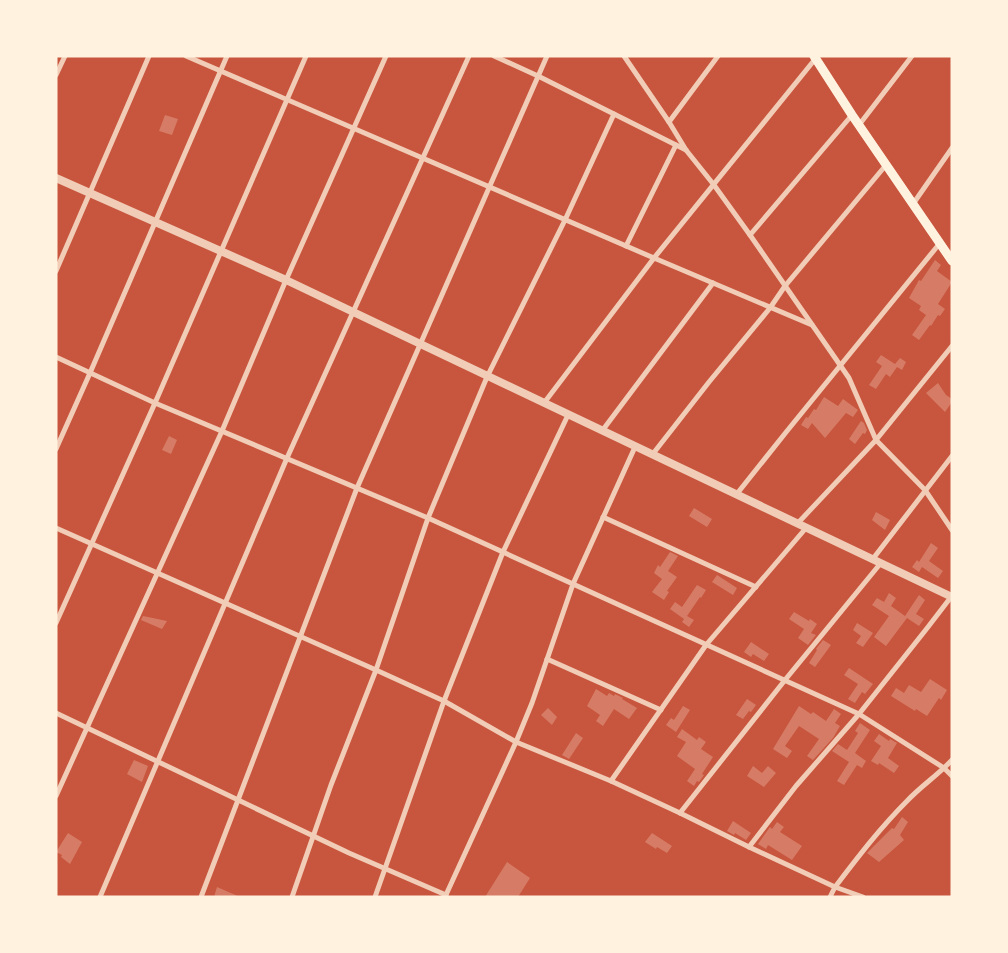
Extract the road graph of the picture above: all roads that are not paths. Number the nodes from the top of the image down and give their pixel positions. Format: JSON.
{"nodes":[{"id":1,"x":65,"y":56,"type":"edge"},
{"id":2,"x":149,"y":56,"type":"edge"},
{"id":3,"x":186,"y":56,"type":"edge"},
{"id":4,"x":227,"y":56,"type":"edge"},
{"id":5,"x":306,"y":56,"type":"edge"},
{"id":6,"x":386,"y":56,"type":"edge"},
{"id":7,"x":469,"y":56,"type":"edge"},
{"id":8,"x":494,"y":56,"type":"edge"},
{"id":9,"x":547,"y":56,"type":"edge"},
{"id":10,"x":624,"y":56,"type":"edge"},
{"id":11,"x":718,"y":56,"type":"edge"},
{"id":12,"x":912,"y":56,"type":"edge"},
{"id":13,"x":816,"y":57,"type":"edge"},
{"id":14,"x":221,"y":71,"type":"junction"},
{"id":15,"x":56,"y":75,"type":"edge"},
{"id":16,"x":538,"y":76,"type":"junction"},
{"id":17,"x":287,"y":100,"type":"junction"},
{"id":18,"x":614,"y":114,"type":"junction"},
{"id":19,"x":852,"y":115,"type":"junction"},
{"id":20,"x":669,"y":122,"type":"junction"},
{"id":21,"x":859,"y":125,"type":"junction"},
{"id":22,"x":354,"y":129,"type":"junction"},
{"id":23,"x":676,"y":145,"type":"junction"},
{"id":24,"x":952,"y":148,"type":"edge"},
{"id":25,"x":686,"y":150,"type":"junction"},
{"id":26,"x":423,"y":158,"type":"junction"},
{"id":27,"x":886,"y":165,"type":"junction"},
{"id":28,"x":56,"y":178,"type":"edge"},
{"id":29,"x":714,"y":185,"type":"junction"},
{"id":30,"x":489,"y":187,"type":"junction"},
{"id":31,"x":90,"y":194,"type":"junction"},
{"id":32,"x":913,"y":204,"type":"junction"},
{"id":33,"x":565,"y":220,"type":"junction"},
{"id":34,"x":155,"y":222,"type":"junction"},
{"id":35,"x":750,"y":235,"type":"junction"},
{"id":36,"x":940,"y":244,"type":"junction"},
{"id":37,"x":626,"y":246,"type":"junction"},
{"id":38,"x":221,"y":252,"type":"junction"},
{"id":39,"x":654,"y":258,"type":"junction"},
{"id":40,"x":952,"y":261,"type":"edge"},
{"id":41,"x":56,"y":271,"type":"edge"},
{"id":42,"x":286,"y":280,"type":"junction"},
{"id":43,"x":713,"y":283,"type":"junction"},
{"id":44,"x":785,"y":286,"type":"junction"},
{"id":45,"x":770,"y":308,"type":"junction"},
{"id":46,"x":353,"y":312,"type":"junction"},
{"id":47,"x":813,"y":326,"type":"junction"},
{"id":48,"x":420,"y":344,"type":"junction"},
{"id":49,"x":952,"y":346,"type":"edge"},
{"id":50,"x":56,"y":358,"type":"edge"},
{"id":51,"x":840,"y":366,"type":"junction"},
{"id":52,"x":90,"y":373,"type":"junction"},
{"id":53,"x":487,"y":377,"type":"junction"},
{"id":54,"x":156,"y":403,"type":"junction"},
{"id":55,"x":544,"y":404,"type":"junction"},
{"id":56,"x":568,"y":415,"type":"junction"},
{"id":57,"x":222,"y":431,"type":"junction"},
{"id":58,"x":602,"y":431,"type":"junction"},
{"id":59,"x":876,"y":440,"type":"junction"},
{"id":60,"x":635,"y":447,"type":"junction"},
{"id":61,"x":56,"y":449,"type":"edge"},
{"id":62,"x":652,"y":455,"type":"junction"},
{"id":63,"x":952,"y":456,"type":"edge"},
{"id":64,"x":286,"y":458,"type":"junction"},
{"id":65,"x":357,"y":488,"type":"junction"},
{"id":66,"x":925,"y":490,"type":"junction"},
{"id":67,"x":736,"y":495,"type":"junction"},
{"id":68,"x":603,"y":517,"type":"junction"},
{"id":69,"x":428,"y":518,"type":"junction"},
{"id":70,"x":797,"y":524,"type":"junction"},
{"id":71,"x":56,"y":528,"type":"edge"},
{"id":72,"x":806,"y":528,"type":"junction"},
{"id":73,"x":952,"y":530,"type":"edge"},
{"id":74,"x":92,"y":544,"type":"junction"},
{"id":75,"x":503,"y":552,"type":"junction"},
{"id":76,"x":872,"y":560,"type":"junction"},
{"id":77,"x":880,"y":564,"type":"junction"},
{"id":78,"x":158,"y":573,"type":"junction"},
{"id":79,"x":573,"y":584,"type":"junction"},
{"id":80,"x":756,"y":587,"type":"junction"},
{"id":81,"x":952,"y":597,"type":"edge"},
{"id":82,"x":225,"y":603,"type":"junction"},
{"id":83,"x":56,"y":623,"type":"edge"},
{"id":84,"x":300,"y":636,"type":"junction"},
{"id":85,"x":706,"y":645,"type":"junction"},
{"id":86,"x":547,"y":658,"type":"junction"},
{"id":87,"x":376,"y":670,"type":"junction"},
{"id":88,"x":784,"y":680,"type":"junction"},
{"id":89,"x":444,"y":702,"type":"junction"},
{"id":90,"x":661,"y":710,"type":"junction"},
{"id":91,"x":56,"y":713,"type":"edge"},
{"id":92,"x":859,"y":714,"type":"junction"},
{"id":93,"x":87,"y":728,"type":"junction"},
{"id":94,"x":516,"y":742,"type":"junction"},
{"id":95,"x":952,"y":760,"type":"edge"},
{"id":96,"x":158,"y":762,"type":"junction"},
{"id":97,"x":944,"y":768,"type":"junction"},
{"id":98,"x":952,"y":776,"type":"edge"},
{"id":99,"x":611,"y":782,"type":"junction"},
{"id":100,"x":56,"y":796,"type":"edge"},
{"id":101,"x":238,"y":800,"type":"junction"},
{"id":102,"x":680,"y":813,"type":"junction"},
{"id":103,"x":312,"y":836,"type":"junction"},
{"id":104,"x":749,"y":847,"type":"junction"},
{"id":105,"x":385,"y":870,"type":"junction"},
{"id":106,"x":836,"y":886,"type":"junction"},
{"id":107,"x":445,"y":896,"type":"edge"},
{"id":108,"x":100,"y":897,"type":"edge"},
{"id":109,"x":201,"y":897,"type":"edge"},
{"id":110,"x":292,"y":897,"type":"edge"},
{"id":111,"x":375,"y":897,"type":"edge"},
{"id":112,"x":830,"y":897,"type":"edge"},
{"id":113,"x":863,"y":897,"type":"edge"}],
"edges":[{"from":1,"to":15,"type":"street"},
{"from":2,"to":31,"type":"street"},
{"from":3,"to":14,"type":"street"},
{"from":4,"to":14,"type":"street"},
{"from":5,"to":17,"type":"street"},
{"from":6,"to":22,"type":"street"},
{"from":7,"to":26,"type":"street"},
{"from":8,"to":16,"type":"street"},
{"from":9,"to":16,"type":"street"},
{"from":10,"to":20,"type":"street"},
{"from":11,"to":20,"type":"street"},
{"from":12,"to":21,"type":"street"},
{"from":13,"to":19,"type":"main road"},
{"from":13,"to":29,"type":"street"},
{"from":14,"to":17,"type":"street"},
{"from":14,"to":34,"type":"street"},
{"from":16,"to":18,"type":"street"},
{"from":16,"to":30,"type":"street"},
{"from":17,"to":22,"type":"street"},
{"from":17,"to":38,"type":"street"},
{"from":18,"to":23,"type":"street"},
{"from":18,"to":33,"type":"street"},
{"from":19,"to":21,"type":"main road"},
{"from":19,"to":35,"type":"street"},
{"from":20,"to":25,"type":"street"},
{"from":21,"to":27,"type":"main road"},
{"from":22,"to":26,"type":"street"},
{"from":22,"to":42,"type":"street"},
{"from":23,"to":25,"type":"street"},
{"from":23,"to":37,"type":"street"},
{"from":24,"to":32,"type":"street"},
{"from":25,"to":29,"type":"street"},
{"from":26,"to":30,"type":"street"},
{"from":26,"to":46,"type":"street"},
{"from":27,"to":32,"type":"main road"},
{"from":27,"to":44,"type":"street"},
{"from":28,"to":31,"type":"street"},
{"from":29,"to":35,"type":"street"},
{"from":29,"to":39,"type":"street"},
{"from":30,"to":33,"type":"street"},
{"from":30,"to":48,"type":"street"},
{"from":31,"to":34,"type":"street"},
{"from":31,"to":41,"type":"street"},
{"from":32,"to":36,"type":"main road"},
{"from":33,"to":37,"type":"street"},
{"from":33,"to":53,"type":"street"},
{"from":34,"to":38,"type":"street"},
{"from":34,"to":52,"type":"street"},
{"from":35,"to":44,"type":"street"},
{"from":36,"to":40,"type":"main road"},
{"from":36,"to":51,"type":"street"},
{"from":37,"to":39,"type":"street"},
{"from":38,"to":42,"type":"street"},
{"from":38,"to":54,"type":"street"},
{"from":39,"to":43,"type":"street"},
{"from":39,"to":55,"type":"street"},
{"from":42,"to":46,"type":"street"},
{"from":42,"to":57,"type":"street"},
{"from":43,"to":45,"type":"street"},
{"from":43,"to":58,"type":"street"},
{"from":44,"to":45,"type":"street"},
{"from":44,"to":47,"type":"street"},
{"from":45,"to":47,"type":"street"},
{"from":45,"to":62,"type":"street"},
{"from":46,"to":48,"type":"street"},
{"from":46,"to":64,"type":"street"},
{"from":47,"to":51,"type":"street"},
{"from":48,"to":53,"type":"street"},
{"from":48,"to":65,"type":"street"},
{"from":49,"to":59,"type":"street"},
{"from":50,"to":52,"type":"street"},
{"from":51,"to":59,"type":"street"},
{"from":51,"to":67,"type":"street"},
{"from":52,"to":54,"type":"street"},
{"from":52,"to":61,"type":"street"},
{"from":53,"to":55,"type":"street"},
{"from":53,"to":69,"type":"street"},
{"from":54,"to":57,"type":"street"},
{"from":54,"to":74,"type":"street"},
{"from":55,"to":56,"type":"street"},
{"from":56,"to":58,"type":"street"},
{"from":56,"to":75,"type":"street"},
{"from":57,"to":64,"type":"street"},
{"from":57,"to":78,"type":"street"},
{"from":58,"to":60,"type":"street"},
{"from":59,"to":66,"type":"street"},
{"from":59,"to":70,"type":"street"},
{"from":60,"to":62,"type":"street"},
{"from":60,"to":68,"type":"street"},
{"from":62,"to":67,"type":"street"},
{"from":63,"to":66,"type":"street"},
{"from":64,"to":65,"type":"street"},
{"from":64,"to":82,"type":"street"},
{"from":65,"to":69,"type":"street"},
{"from":65,"to":84,"type":"street"},
{"from":66,"to":73,"type":"street"},
{"from":66,"to":76,"type":"street"},
{"from":67,"to":70,"type":"street"},
{"from":68,"to":79,"type":"street"},
{"from":68,"to":80,"type":"street"},
{"from":69,"to":75,"type":"street"},
{"from":69,"to":87,"type":"street"},
{"from":70,"to":72,"type":"street"},
{"from":71,"to":74,"type":"street"},
{"from":72,"to":76,"type":"street"},
{"from":72,"to":80,"type":"street"},
{"from":74,"to":78,"type":"street"},
{"from":74,"to":83,"type":"street"},
{"from":75,"to":79,"type":"street"},
{"from":75,"to":89,"type":"street"},
{"from":76,"to":77,"type":"street"},
{"from":77,"to":81,"type":"street"},
{"from":77,"to":88,"type":"street"},
{"from":78,"to":82,"type":"street"},
{"from":78,"to":93,"type":"street"},
{"from":79,"to":85,"type":"street"},
{"from":79,"to":86,"type":"street"},
{"from":80,"to":85,"type":"street"},
{"from":81,"to":92,"type":"street"},
{"from":82,"to":84,"type":"street"},
{"from":82,"to":96,"type":"street"},
{"from":84,"to":87,"type":"street"},
{"from":84,"to":101,"type":"street"},
{"from":85,"to":88,"type":"street"},
{"from":85,"to":90,"type":"street"},
{"from":86,"to":90,"type":"street"},
{"from":86,"to":94,"type":"street"},
{"from":87,"to":89,"type":"street"},
{"from":87,"to":103,"type":"street"},
{"from":88,"to":92,"type":"street"},
{"from":88,"to":102,"type":"street"},
{"from":89,"to":94,"type":"street"},
{"from":89,"to":105,"type":"street"},
{"from":90,"to":99,"type":"street"},
{"from":91,"to":93,"type":"street"},
{"from":92,"to":97,"type":"street"},
{"from":92,"to":104,"type":"street"},
{"from":93,"to":96,"type":"street"},
{"from":93,"to":100,"type":"street"},
{"from":94,"to":99,"type":"street"},
{"from":94,"to":107,"type":"street"},
{"from":95,"to":97,"type":"street"},
{"from":96,"to":101,"type":"street"},
{"from":96,"to":108,"type":"street"},
{"from":97,"to":98,"type":"street"},
{"from":97,"to":106,"type":"street"},
{"from":99,"to":102,"type":"street"},
{"from":101,"to":103,"type":"street"},
{"from":101,"to":109,"type":"street"},
{"from":102,"to":104,"type":"street"},
{"from":103,"to":105,"type":"street"},
{"from":103,"to":110,"type":"street"},
{"from":104,"to":106,"type":"street"},
{"from":105,"to":107,"type":"street"},
{"from":105,"to":111,"type":"street"},
{"from":106,"to":112,"type":"street"},
{"from":106,"to":113,"type":"street"}]}
